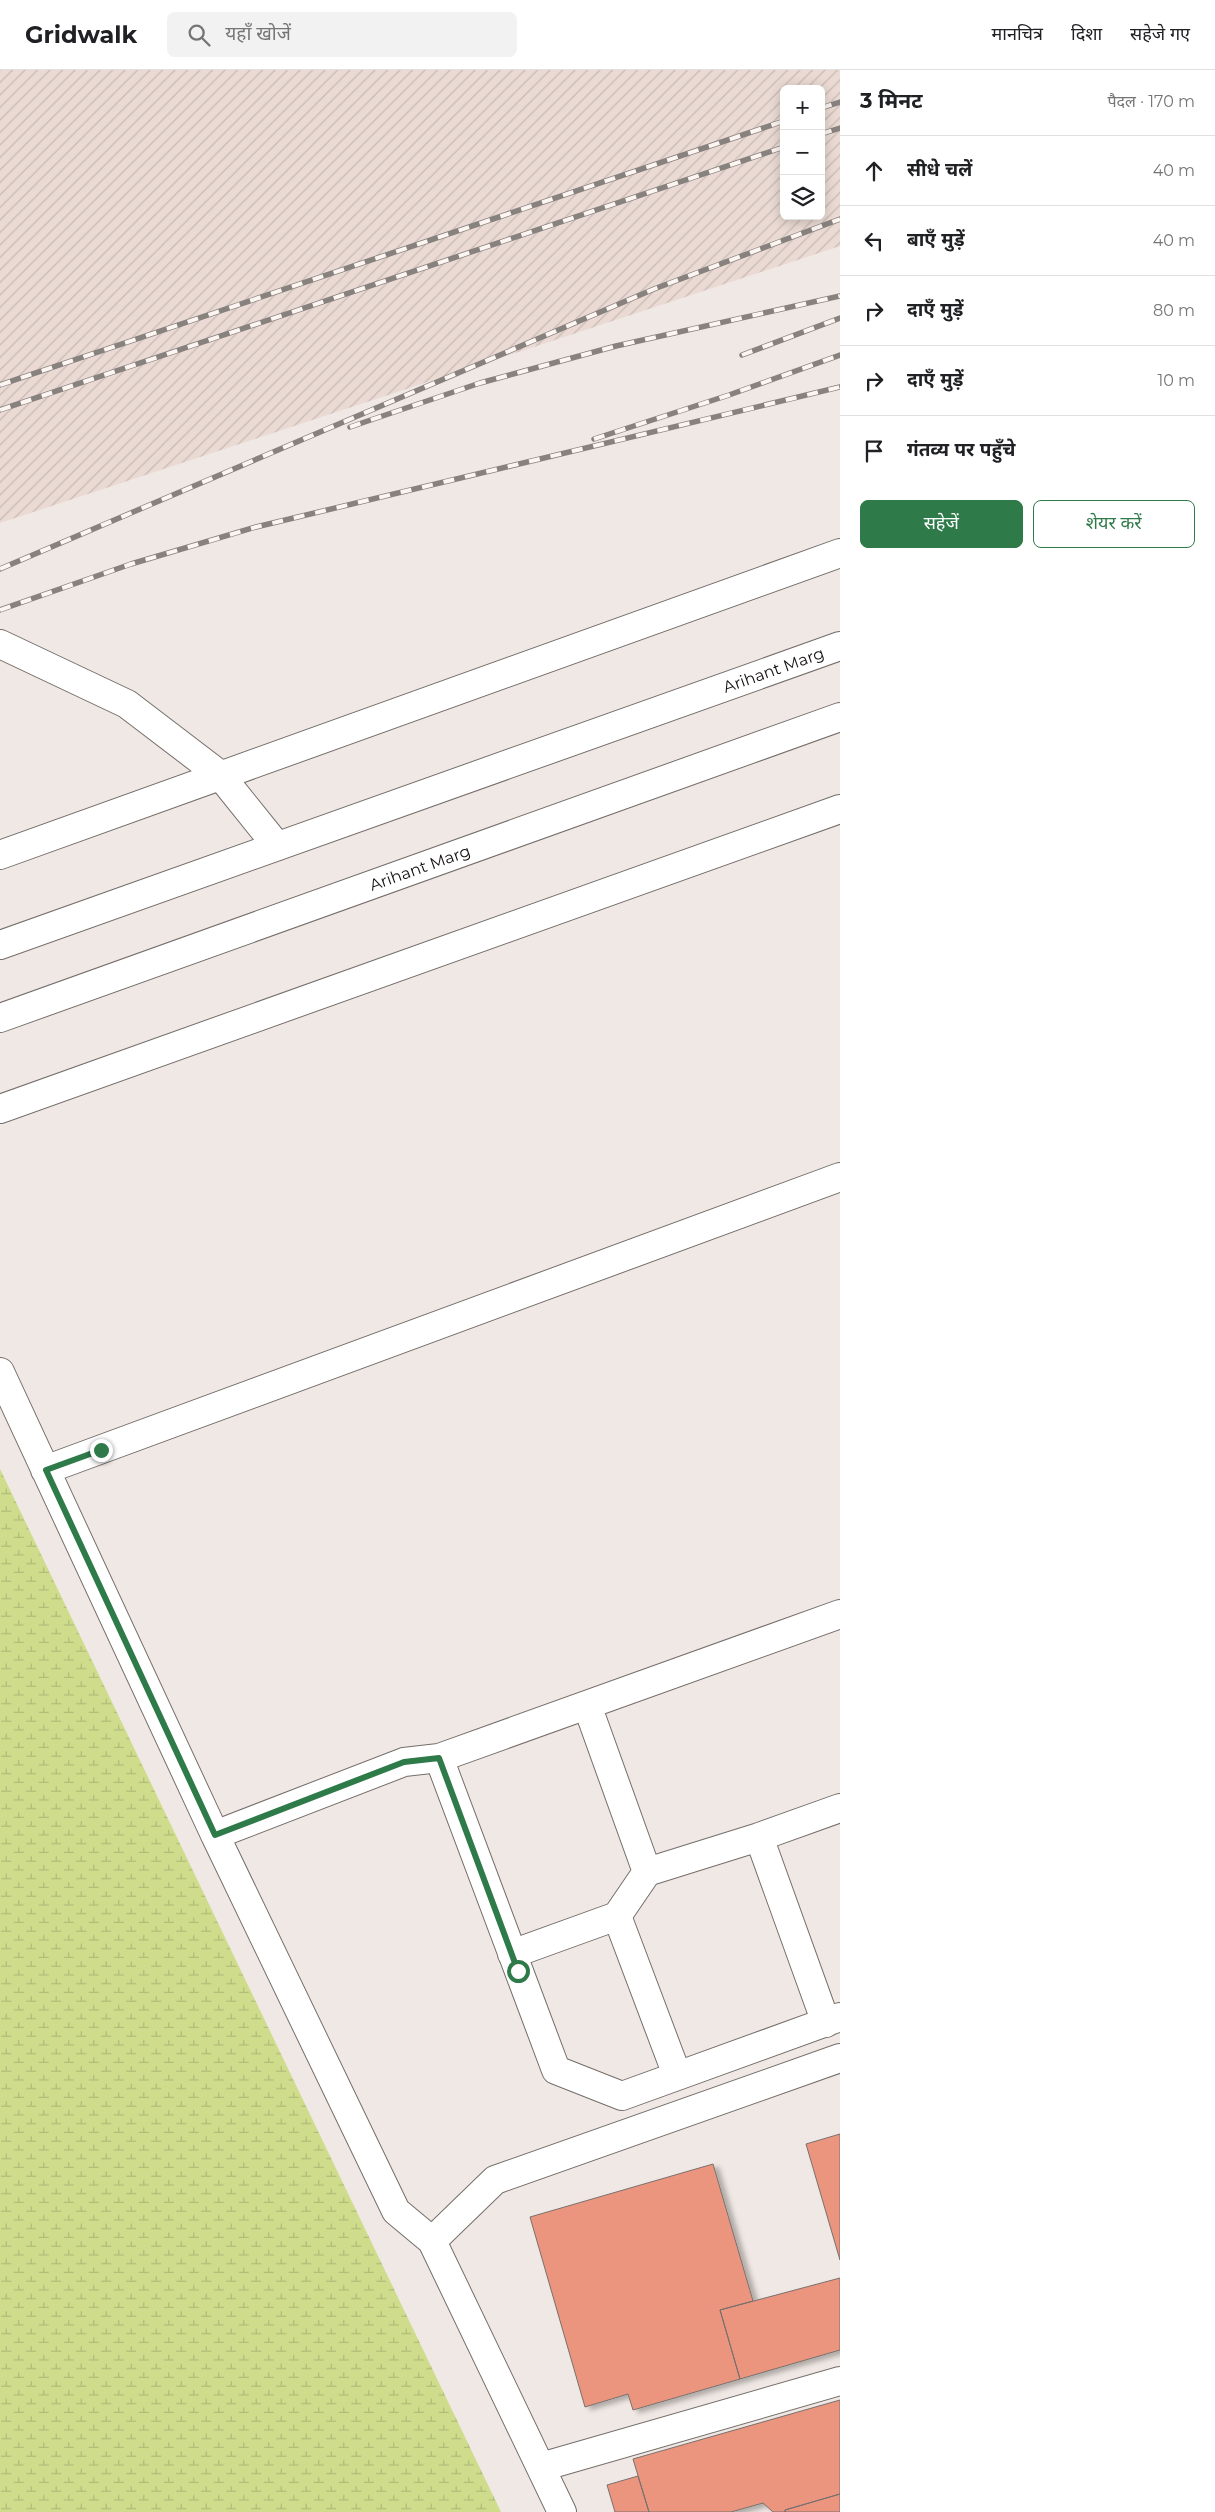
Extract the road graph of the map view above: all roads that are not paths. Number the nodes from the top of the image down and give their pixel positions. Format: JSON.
{"nodes":[{"id":1,"x":840,"y":553,"type":"edge"},
{"id":2,"x":0,"y":644,"type":"edge"},
{"id":3,"x":840,"y":646,"type":"edge"},
{"id":4,"x":840,"y":717,"type":"edge"},
{"id":5,"x":220,"y":775,"type":"junction"},
{"id":6,"x":840,"y":809,"type":"edge"},
{"id":7,"x":277,"y":846,"type":"junction"},
{"id":8,"x":0,"y":855,"type":"edge"},
{"id":9,"x":0,"y":945,"type":"edge"},
{"id":10,"x":0,"y":1018,"type":"edge"},
{"id":11,"x":0,"y":1108,"type":"edge"},
{"id":12,"x":840,"y":1177,"type":"edge"},
{"id":13,"x":0,"y":1372,"type":"edge"},
{"id":14,"x":46,"y":1470,"type":"junction"},
{"id":15,"x":840,"y":1614,"type":"edge"},
{"id":16,"x":587,"y":1705,"type":"junction"},
{"id":17,"x":439,"y":1758,"type":"junction"},
{"id":18,"x":840,"y":1808,"type":"edge"},
{"id":19,"x":215,"y":1835,"type":"junction"},
{"id":20,"x":759,"y":1837,"type":"junction"},
{"id":21,"x":647,"y":1872,"type":"junction"},
{"id":22,"x":617,"y":1916,"type":"junction"},
{"id":23,"x":512,"y":1954,"type":"junction"},
{"id":24,"x":833,"y":2020,"type":"edge"},
{"id":25,"x":840,"y":2058,"type":"edge"},
{"id":26,"x":677,"y":2075,"type":"junction"},
{"id":27,"x":432,"y":2241,"type":"junction"},
{"id":28,"x":840,"y":2381,"type":"edge"},
{"id":29,"x":541,"y":2467,"type":"junction"},
{"id":30,"x":562,"y":2512,"type":"edge"}],
"edges":[{"from":1,"to":5,"type":"street"},
{"from":2,"to":5,"type":"street"},
{"from":3,"to":7,"type":"street","name":"Arihant Marg"},
{"from":4,"to":10,"type":"street","name":"Arihant Marg"},
{"from":5,"to":7,"type":"street"},
{"from":5,"to":8,"type":"street"},
{"from":6,"to":11,"type":"street"},
{"from":7,"to":9,"type":"street","name":"Arihant Marg"},
{"from":12,"to":14,"type":"street"},
{"from":13,"to":14,"type":"street"},
{"from":14,"to":19,"type":"street"},
{"from":15,"to":16,"type":"street"},
{"from":16,"to":17,"type":"street"},
{"from":16,"to":21,"type":"street"},
{"from":17,"to":19,"type":"street"},
{"from":17,"to":23,"type":"street"},
{"from":18,"to":20,"type":"street"},
{"from":19,"to":27,"type":"street"},
{"from":20,"to":21,"type":"street"},
{"from":20,"to":24,"type":"street"},
{"from":21,"to":22,"type":"street"},
{"from":22,"to":23,"type":"street"},
{"from":22,"to":26,"type":"street"},
{"from":23,"to":26,"type":"street"},
{"from":24,"to":26,"type":"street"},
{"from":25,"to":27,"type":"street"},
{"from":27,"to":29,"type":"street"},
{"from":28,"to":29,"type":"street"},
{"from":29,"to":30,"type":"street"}]}
